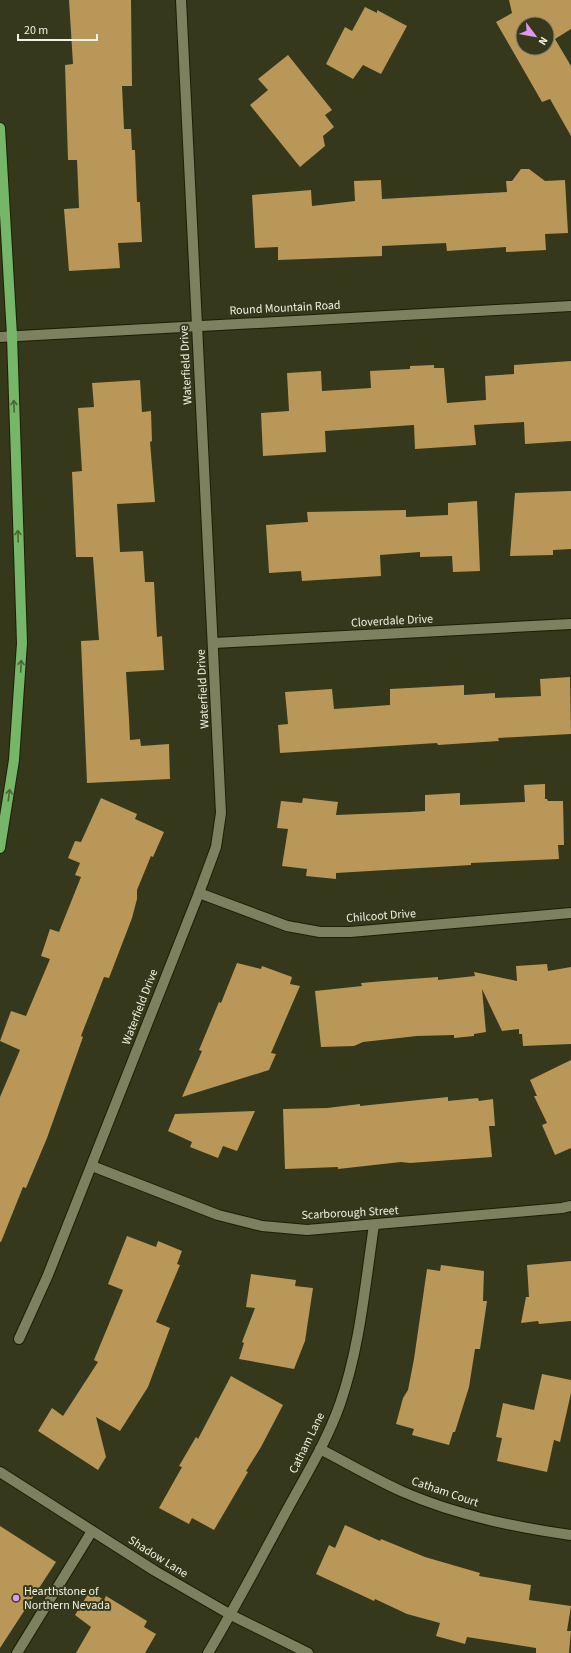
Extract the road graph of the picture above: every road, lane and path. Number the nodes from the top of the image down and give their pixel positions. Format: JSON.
{"nodes":[{"id":1,"x":181,"y":0,"type":"edge"},
{"id":2,"x":0,"y":128,"type":"edge"},
{"id":3,"x":571,"y":306,"type":"edge"},
{"id":4,"x":197,"y":325,"type":"junction"},
{"id":5,"x":12,"y":336,"type":"junction"},
{"id":6,"x":0,"y":337,"type":"edge"},
{"id":7,"x":571,"y":624,"type":"edge"},
{"id":8,"x":214,"y":643,"type":"junction"},
{"id":9,"x":0,"y":848,"type":"edge"},
{"id":10,"x":199,"y":892,"type":"junction"},
{"id":11,"x":571,"y":913,"type":"edge"},
{"id":12,"x":92,"y":1166,"type":"junction"},
{"id":13,"x":571,"y":1206,"type":"edge"},
{"id":14,"x":374,"y":1225,"type":"junction"},
{"id":15,"x":19,"y":1339,"type":"dead end"},
{"id":16,"x":320,"y":1449,"type":"junction"},
{"id":17,"x":0,"y":1472,"type":"edge"},
{"id":18,"x":92,"y":1531,"type":"junction"},
{"id":19,"x":571,"y":1535,"type":"edge"},
{"id":20,"x":231,"y":1615,"type":"junction"},
{"id":21,"x":16,"y":1653,"type":"edge"},
{"id":22,"x":208,"y":1653,"type":"edge"},
{"id":23,"x":308,"y":1653,"type":"edge"}],
"edges":[{"from":1,"to":4,"type":"street","name":"Waterfield Drive"},
{"from":2,"to":5,"type":"main road"},
{"from":3,"to":4,"type":"street","name":"Round Mountain Road"},
{"from":4,"to":5,"type":"street","name":"Round Mountain Road"},
{"from":4,"to":8,"type":"street","name":"Waterfield Drive"},
{"from":5,"to":6,"type":"street","name":"Round Mountain Road"},
{"from":9,"to":5,"type":"main road","one_way":true},
{"from":7,"to":8,"type":"street","name":"Cloverdale Drive"},
{"from":8,"to":10,"type":"street","name":"Waterfield Drive"},
{"from":10,"to":11,"type":"street","name":"Chilcoot Drive"},
{"from":10,"to":12,"type":"street","name":"Waterfield Drive"},
{"from":12,"to":14,"type":"street","name":"Scarborough Street"},
{"from":12,"to":15,"type":"street","name":"Waterfield Drive"},
{"from":13,"to":14,"type":"street","name":"Scarborough Street"},
{"from":14,"to":16,"type":"street","name":"Catham Lane"},
{"from":16,"to":19,"type":"street","name":"Catham Court"},
{"from":16,"to":20,"type":"street","name":"Catham Lane"},
{"from":17,"to":18,"type":"street","name":"Shadow Lane"},
{"from":18,"to":20,"type":"street","name":"Shadow Lane"},
{"from":18,"to":21,"type":"street"},
{"from":20,"to":22,"type":"street","name":"Catham Lane"},
{"from":20,"to":23,"type":"street","name":"Shadow Lane"}]}
